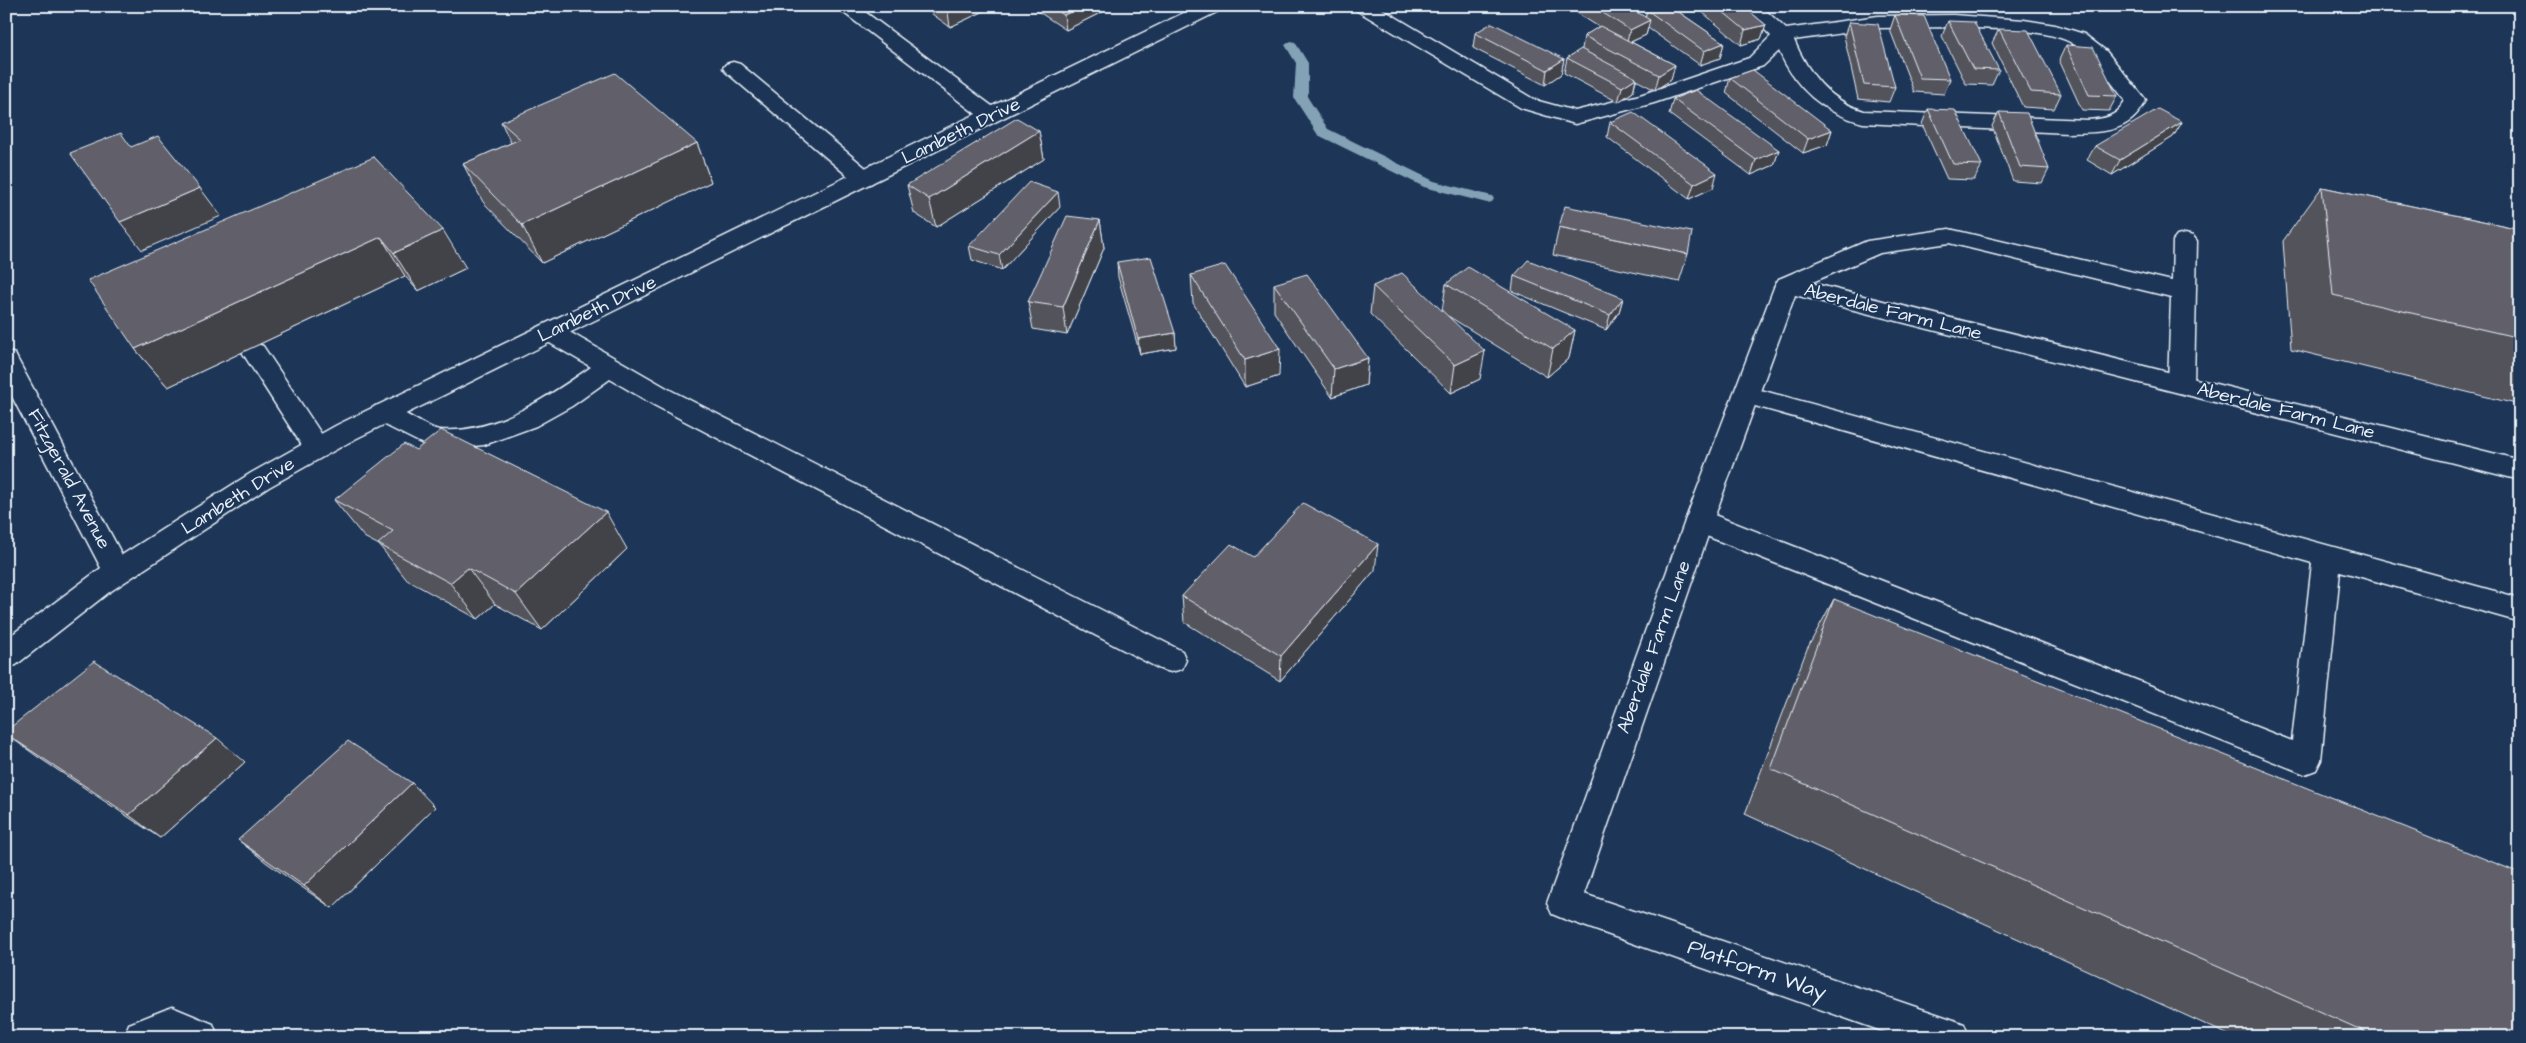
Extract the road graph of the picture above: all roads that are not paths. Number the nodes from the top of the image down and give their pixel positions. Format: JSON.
{"nodes":[{"id":1,"x":844,"y":6,"type":"edge"},
{"id":2,"x":1214,"y":6,"type":"edge"},
{"id":3,"x":1363,"y":6,"type":"edge"},
{"id":4,"x":1750,"y":6,"type":"edge"},
{"id":5,"x":1782,"y":36,"type":"junction"},
{"id":6,"x":733,"y":68,"type":"dead end"},
{"id":7,"x":992,"y":116,"type":"junction"},
{"id":8,"x":864,"y":178,"type":"junction"},
{"id":9,"x":2184,"y":241,"type":"dead end"},
{"id":10,"x":1787,"y":285,"type":"junction"},
{"id":11,"x":2182,"y":292,"type":"junction"},
{"id":12,"x":550,"y":332,"type":"junction"},
{"id":13,"x":254,"y":352,"type":"dead end"},
{"id":14,"x":6,"y":360,"type":"edge"},
{"id":15,"x":608,"y":367,"type":"junction"},
{"id":16,"x":2181,"y":384,"type":"junction"},
{"id":17,"x":1746,"y":395,"type":"junction"},
{"id":18,"x":384,"y":413,"type":"junction"},
{"id":19,"x":317,"y":448,"type":"junction"},
{"id":20,"x":2520,"y":470,"type":"edge"},
{"id":21,"x":1699,"y":522,"type":"junction"},
{"id":22,"x":2327,"y":556,"type":"junction"},
{"id":23,"x":117,"y":572,"type":"junction"},
{"id":24,"x":2520,"y":610,"type":"edge"},
{"id":25,"x":6,"y":656,"type":"edge"},
{"id":26,"x":1171,"y":660,"type":"dead end"},
{"id":27,"x":1564,"y":903,"type":"joint"},
{"id":28,"x":142,"y":1037,"type":"edge"},
{"id":29,"x":200,"y":1037,"type":"edge"},
{"id":30,"x":1951,"y":1037,"type":"edge"}],
"edges":[{"from":1,"to":7,"type":"street"},
{"from":2,"to":7,"type":"street","name":"Lambeth Drive"},
{"from":3,"to":5,"type":"street"},
{"from":4,"to":5,"type":"street"},
{"from":5,"to":5,"type":"street"},
{"from":6,"to":8,"type":"street"},
{"from":7,"to":8,"type":"street","name":"Lambeth Drive"},
{"from":8,"to":12,"type":"street","name":"Lambeth Drive"},
{"from":9,"to":11,"type":"street"},
{"from":10,"to":11,"type":"street"},
{"from":10,"to":16,"type":"street","name":"Aberdale Farm Lane"},
{"from":10,"to":17,"type":"street","name":"Aberdale Farm Lane"},
{"from":11,"to":16,"type":"street"},
{"from":12,"to":15,"type":"street"},
{"from":12,"to":18,"type":"street","name":"Lambeth Drive"},
{"from":13,"to":19,"type":"street"},
{"from":14,"to":23,"type":"street","name":"Fitzgerald Avenue"},
{"from":15,"to":18,"type":"street"},
{"from":15,"to":26,"type":"street"},
{"from":16,"to":20,"type":"street","name":"Aberdale Farm Lane"},
{"from":17,"to":21,"type":"street","name":"Aberdale Farm Lane"},
{"from":17,"to":22,"type":"street"},
{"from":18,"to":19,"type":"street","name":"Lambeth Drive"},
{"from":19,"to":23,"type":"street","name":"Lambeth Drive"},
{"from":21,"to":22,"type":"street"},
{"from":21,"to":27,"type":"street","name":"Aberdale Farm Lane"},
{"from":22,"to":24,"type":"street"},
{"from":23,"to":25,"type":"street","name":"Lambeth Drive"},
{"from":27,"to":30,"type":"street","name":"Platform Way"},
{"from":28,"to":29,"type":"street"}]}
